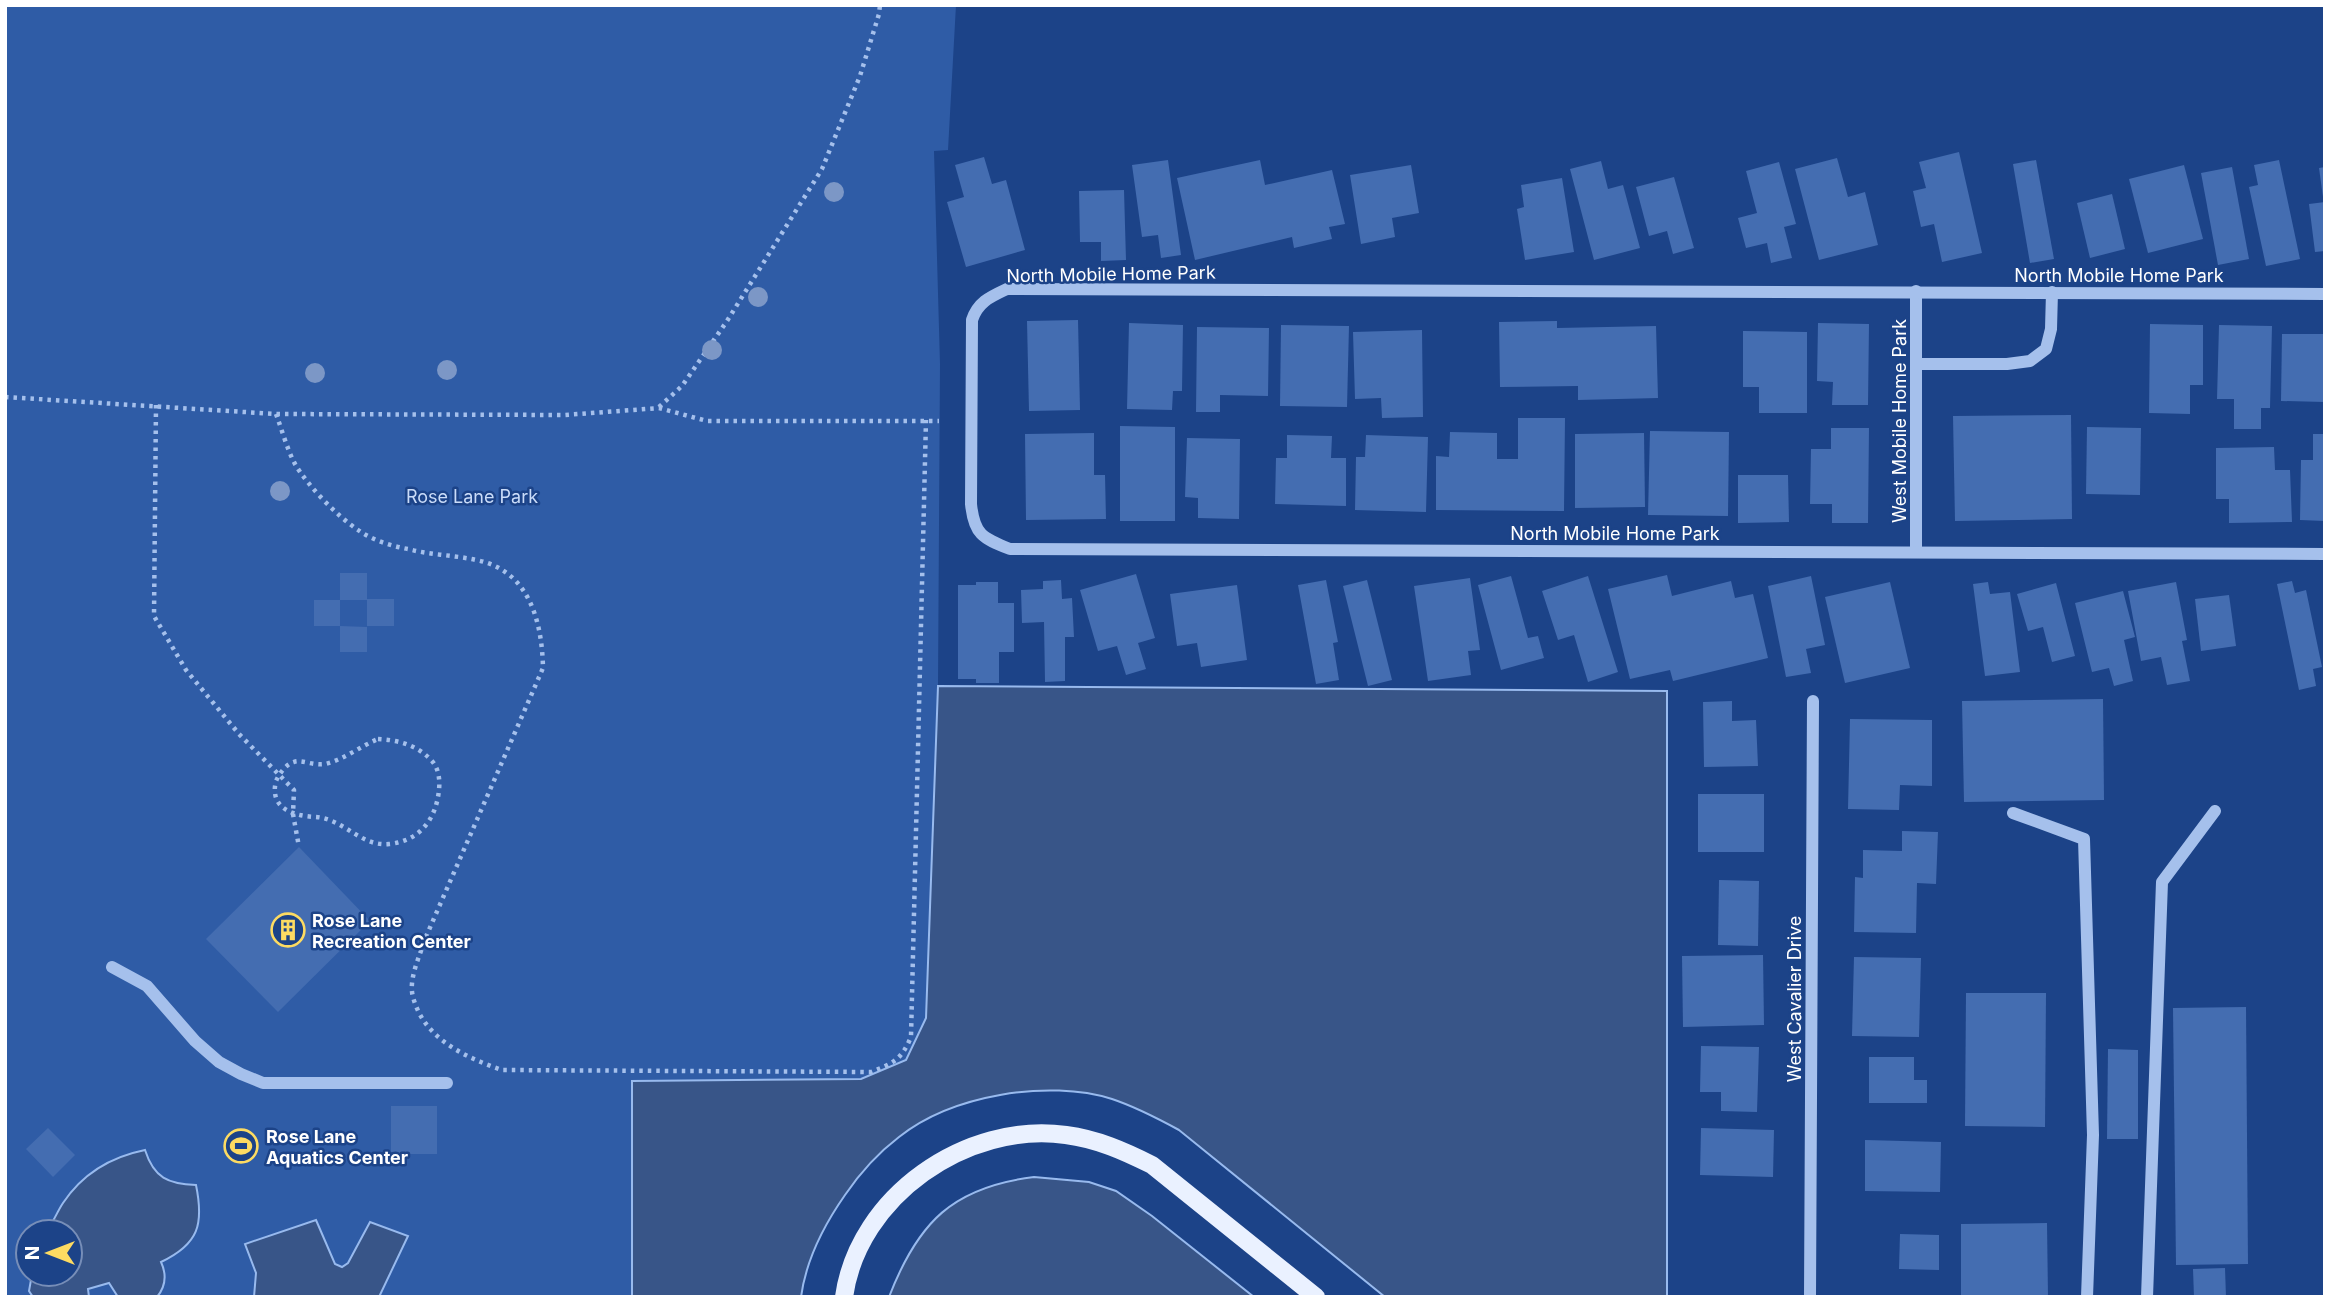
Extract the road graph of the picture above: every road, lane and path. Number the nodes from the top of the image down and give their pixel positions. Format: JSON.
{"nodes":[{"id":1,"x":880,"y":5,"type":"edge"},
{"id":2,"x":1916,"y":291,"type":"junction"},
{"id":3,"x":2052,"y":292,"type":"junction"},
{"id":4,"x":2325,"y":293,"type":"edge"},
{"id":5,"x":1916,"y":364,"type":"junction"},
{"id":6,"x":5,"y":397,"type":"edge"},
{"id":7,"x":156,"y":405,"type":"junction"},
{"id":8,"x":659,"y":408,"type":"junction"},
{"id":9,"x":276,"y":414,"type":"junction"},
{"id":10,"x":926,"y":420,"type":"junction"},
{"id":11,"x":939,"y":421,"type":"dead end"},
{"id":12,"x":1916,"y":552,"type":"junction"},
{"id":13,"x":2325,"y":554,"type":"edge"},
{"id":14,"x":1812,"y":701,"type":"dead end"},
{"id":15,"x":279,"y":774,"type":"junction"},
{"id":16,"x":2215,"y":811,"type":"dead end"},
{"id":17,"x":2012,"y":813,"type":"dead end"},
{"id":18,"x":293,"y":814,"type":"junction"},
{"id":19,"x":299,"y":847,"type":"dead end"},
{"id":20,"x":113,"y":967,"type":"dead end"},
{"id":21,"x":447,"y":1083,"type":"dead end"},
{"id":22,"x":844,"y":1297,"type":"edge"},
{"id":23,"x":1316,"y":1297,"type":"edge"},
{"id":24,"x":1810,"y":1297,"type":"edge"},
{"id":25,"x":2087,"y":1297,"type":"edge"},
{"id":26,"x":2147,"y":1297,"type":"edge"}],
"edges":[{"from":1,"to":8,"type":"path"},
{"from":2,"to":3,"type":"street","name":"North Mobile Home Park"},
{"from":2,"to":5,"type":"street","name":"West Mobile Home Park"},
{"from":2,"to":12,"type":"street","name":"North Mobile Home Park"},
{"from":3,"to":4,"type":"street","name":"North Mobile Home Park"},
{"from":3,"to":5,"type":"street"},
{"from":5,"to":12,"type":"street","name":"West Mobile Home Park"},
{"from":6,"to":7,"type":"path"},
{"from":7,"to":9,"type":"path"},
{"from":7,"to":15,"type":"path"},
{"from":8,"to":9,"type":"path"},
{"from":8,"to":10,"type":"path"},
{"from":9,"to":10,"type":"path"},
{"from":10,"to":11,"type":"path"},
{"from":12,"to":13,"type":"street","name":"North Mobile Home Park"},
{"from":14,"to":24,"type":"street","name":"West Cavalier Drive"},
{"from":15,"to":18,"type":"path"},
{"from":15,"to":18,"type":"path"},
{"from":15,"to":18,"type":"path"},
{"from":16,"to":26,"type":"street"},
{"from":17,"to":25,"type":"street"},
{"from":18,"to":19,"type":"path"},
{"from":20,"to":21,"type":"street"},
{"from":22,"to":23,"type":"main road"}]}
